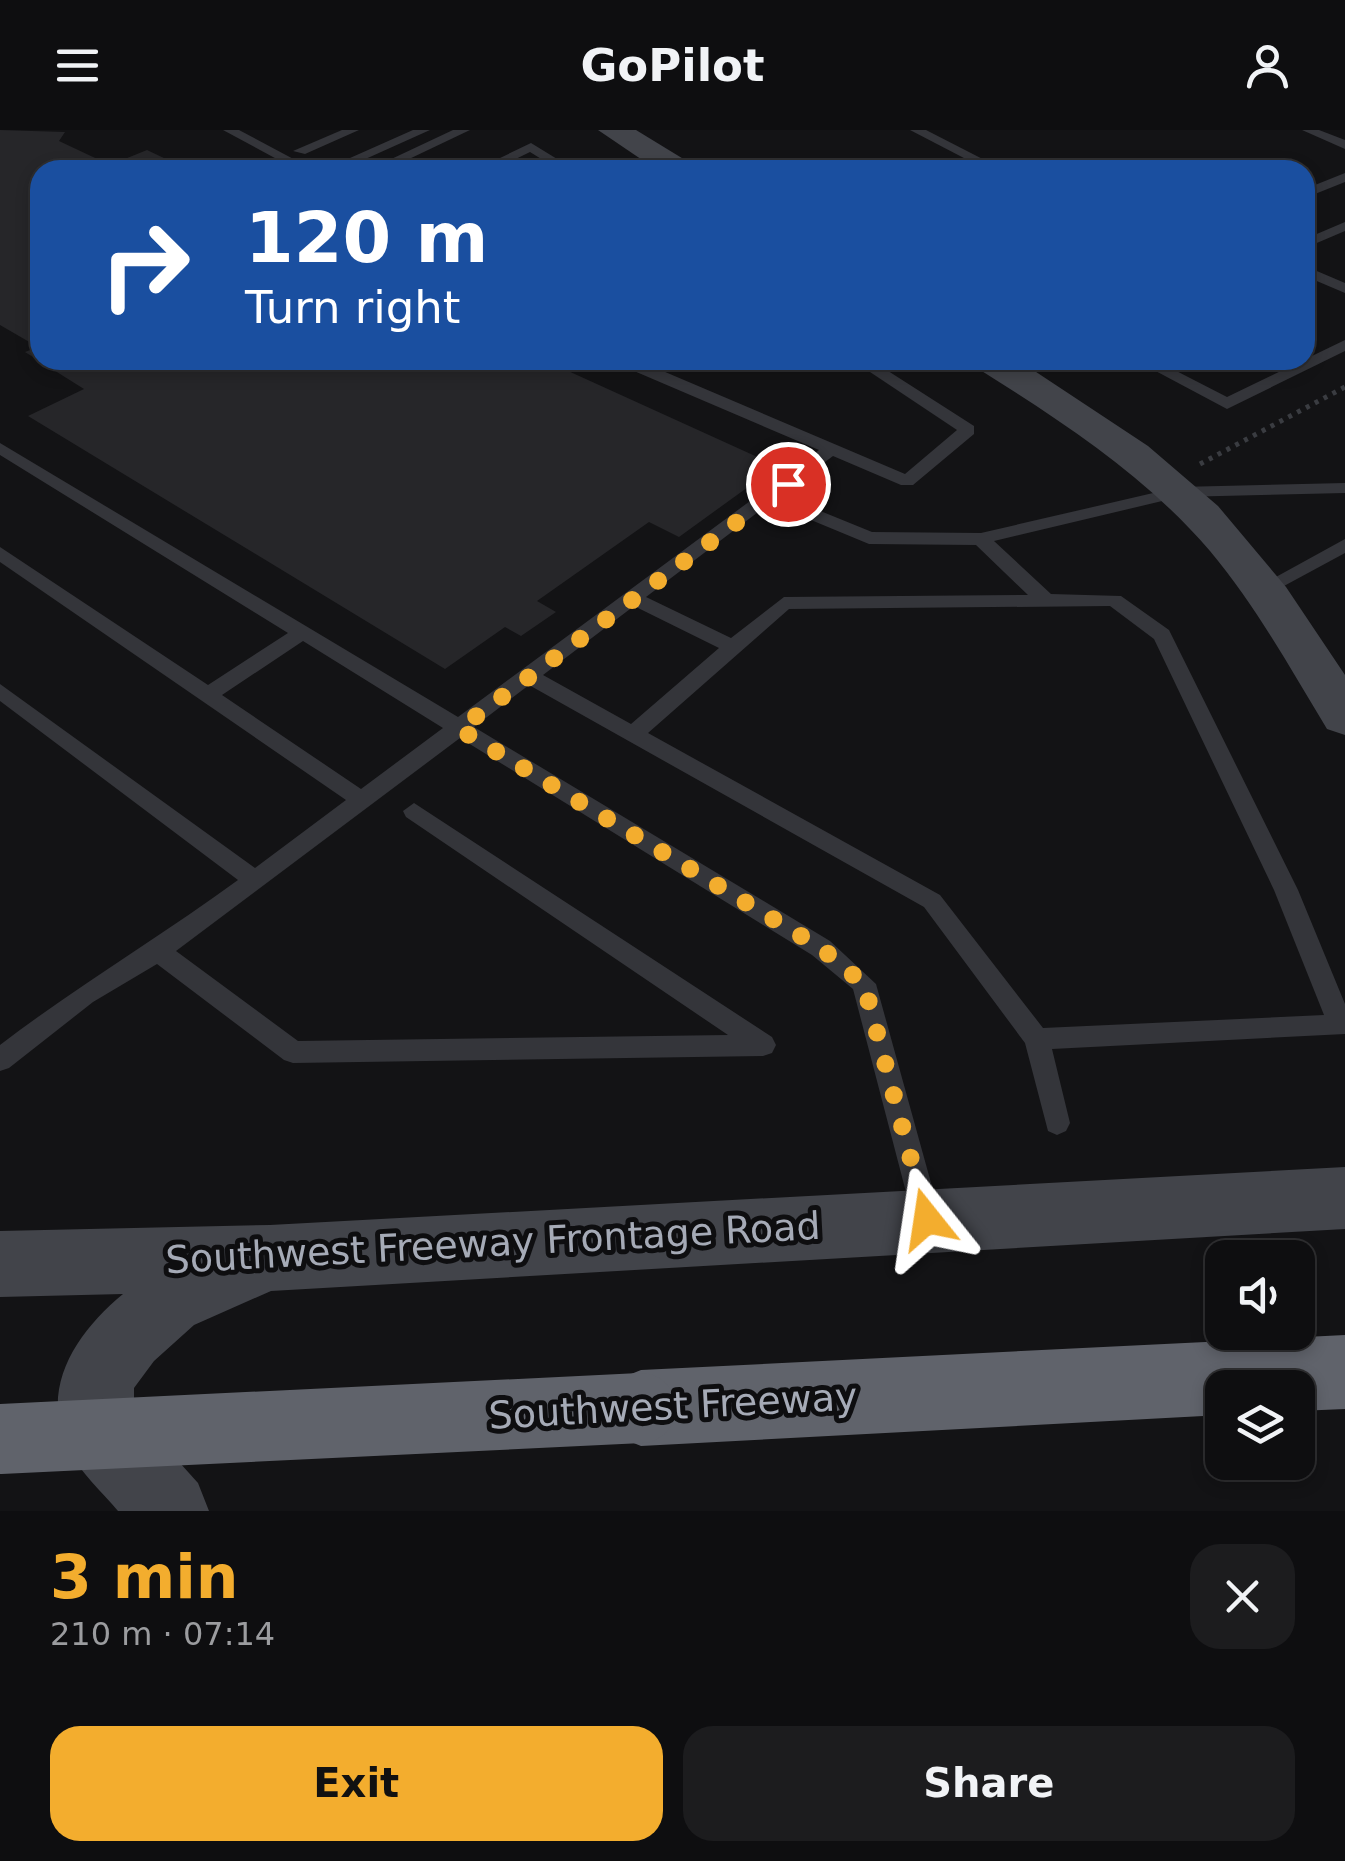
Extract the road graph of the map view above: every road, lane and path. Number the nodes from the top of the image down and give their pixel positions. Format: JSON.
{"nodes":[{"id":1,"x":229,"y":130,"type":"edge"},
{"id":2,"x":353,"y":130,"type":"edge"},
{"id":3,"x":424,"y":130,"type":"edge"},
{"id":4,"x":464,"y":130,"type":"edge"},
{"id":5,"x":614,"y":130,"type":"edge"},
{"id":6,"x":916,"y":130,"type":"edge"},
{"id":7,"x":1308,"y":130,"type":"edge"},
{"id":8,"x":1345,"y":146,"type":"edge"},
{"id":9,"x":300,"y":151,"type":"dead end"},
{"id":10,"x":291,"y":160,"type":"edge"},
{"id":11,"x":354,"y":160,"type":"edge"},
{"id":12,"x":398,"y":160,"type":"edge"},
{"id":13,"x":503,"y":160,"type":"edge"},
{"id":14,"x":552,"y":160,"type":"edge"},
{"id":15,"x":663,"y":160,"type":"edge"},
{"id":16,"x":978,"y":160,"type":"edge"},
{"id":17,"x":1345,"y":177,"type":"edge"},
{"id":18,"x":1315,"y":190,"type":"edge"},
{"id":19,"x":1345,"y":226,"type":"edge"},
{"id":20,"x":1315,"y":240,"type":"edge"},
{"id":21,"x":1315,"y":275,"type":"edge"},
{"id":22,"x":1345,"y":289,"type":"edge"},
{"id":23,"x":1345,"y":345,"type":"edge"},
{"id":24,"x":1315,"y":360,"type":"edge"},
{"id":25,"x":646,"y":370,"type":"edge"},
{"id":26,"x":875,"y":370,"type":"edge"},
{"id":27,"x":1006,"y":370,"type":"edge"},
{"id":28,"x":1162,"y":370,"type":"edge"},
{"id":29,"x":1295,"y":370,"type":"edge"},
{"id":30,"x":1345,"y":387,"type":"edge"},
{"id":31,"x":0,"y":448,"type":"edge"},
{"id":32,"x":832,"y":448,"type":"junction"},
{"id":33,"x":1186,"y":480,"type":"junction"},
{"id":34,"x":1345,"y":488,"type":"edge"},
{"id":35,"x":771,"y":497,"type":"junction"},
{"id":36,"x":981,"y":540,"type":"junction"},
{"id":37,"x":1345,"y":546,"type":"edge"},
{"id":38,"x":0,"y":553,"type":"edge"},
{"id":39,"x":1264,"y":588,"type":"junction"},
{"id":40,"x":634,"y":600,"type":"junction"},
{"id":41,"x":1045,"y":600,"type":"junction"},
{"id":42,"x":303,"y":632,"type":"junction"},
{"id":43,"x":733,"y":647,"type":"junction"},
{"id":44,"x":529,"y":676,"type":"junction"},
{"id":45,"x":0,"y":691,"type":"edge"},
{"id":46,"x":208,"y":695,"type":"junction"},
{"id":47,"x":1343,"y":710,"type":"edge"},
{"id":48,"x":459,"y":729,"type":"junction"},
{"id":49,"x":632,"y":734,"type":"junction"},
{"id":50,"x":361,"y":800,"type":"junction"},
{"id":51,"x":414,"y":811,"type":"dead end"},
{"id":52,"x":256,"y":880,"type":"junction"},
{"id":53,"x":158,"y":951,"type":"junction"},
{"id":54,"x":1037,"y":1039,"type":"junction"},
{"id":55,"x":0,"y":1060,"type":"edge"},
{"id":56,"x":1057,"y":1123,"type":"dead end"},
{"id":57,"x":1345,"y":1198,"type":"edge"},
{"id":58,"x":927,"y":1219,"type":"junction"},
{"id":59,"x":270,"y":1258,"type":"junction"},
{"id":60,"x":0,"y":1264,"type":"edge"},
{"id":61,"x":1345,"y":1372,"type":"edge"},
{"id":62,"x":0,"y":1439,"type":"edge"},
{"id":63,"x":170,"y":1511,"type":"edge"}],
"edges":[{"from":1,"to":10,"type":"lane"},
{"from":2,"to":9,"type":"lane"},
{"from":3,"to":11,"type":"lane"},
{"from":4,"to":12,"type":"lane"},
{"from":5,"to":15,"type":"main road"},
{"from":6,"to":16,"type":"lane"},
{"from":7,"to":8,"type":"lane"},
{"from":13,"to":14,"type":"lane"},
{"from":17,"to":18,"type":"lane"},
{"from":19,"to":20,"type":"lane"},
{"from":21,"to":22,"type":"lane"},
{"from":23,"to":24,"type":"lane"},
{"from":25,"to":32,"type":"lane"},
{"from":26,"to":32,"type":"lane"},
{"from":27,"to":33,"type":"main road"},
{"from":28,"to":29,"type":"lane"},
{"from":30,"to":33,"type":"path"},
{"from":31,"to":42,"type":"lane"},
{"from":32,"to":35,"type":"lane"},
{"from":33,"to":34,"type":"lane"},
{"from":33,"to":36,"type":"lane"},
{"from":33,"to":39,"type":"main road"},
{"from":35,"to":36,"type":"lane"},
{"from":35,"to":40,"type":"lane"},
{"from":36,"to":41,"type":"lane"},
{"from":37,"to":39,"type":"lane"},
{"from":38,"to":46,"type":"lane"},
{"from":39,"to":47,"type":"main road"},
{"from":40,"to":43,"type":"lane"},
{"from":40,"to":44,"type":"lane"},
{"from":41,"to":43,"type":"lane"},
{"from":41,"to":54,"type":"lane"},
{"from":42,"to":46,"type":"lane"},
{"from":42,"to":48,"type":"lane"},
{"from":43,"to":49,"type":"lane"},
{"from":44,"to":48,"type":"lane"},
{"from":44,"to":49,"type":"lane"},
{"from":45,"to":52,"type":"lane"},
{"from":46,"to":50,"type":"lane"},
{"from":48,"to":50,"type":"lane"},
{"from":48,"to":58,"type":"lane"},
{"from":49,"to":54,"type":"lane"},
{"from":50,"to":52,"type":"lane"},
{"from":51,"to":53,"type":"lane"},
{"from":52,"to":53,"type":"lane"},
{"from":53,"to":55,"type":"lane"},
{"from":54,"to":56,"type":"lane"},
{"from":57,"to":58,"type":"main road","name":"Southwest Freeway Frontage Road"},
{"from":58,"to":59,"type":"main road","name":"Southwest Freeway Frontage Road"},
{"from":59,"to":60,"type":"main road","name":"Southwest Freeway Frontage Road"},
{"from":59,"to":63,"type":"main road"},
{"from":61,"to":62,"type":"highway","name":"Southwest Freeway","bridge":true}]}
